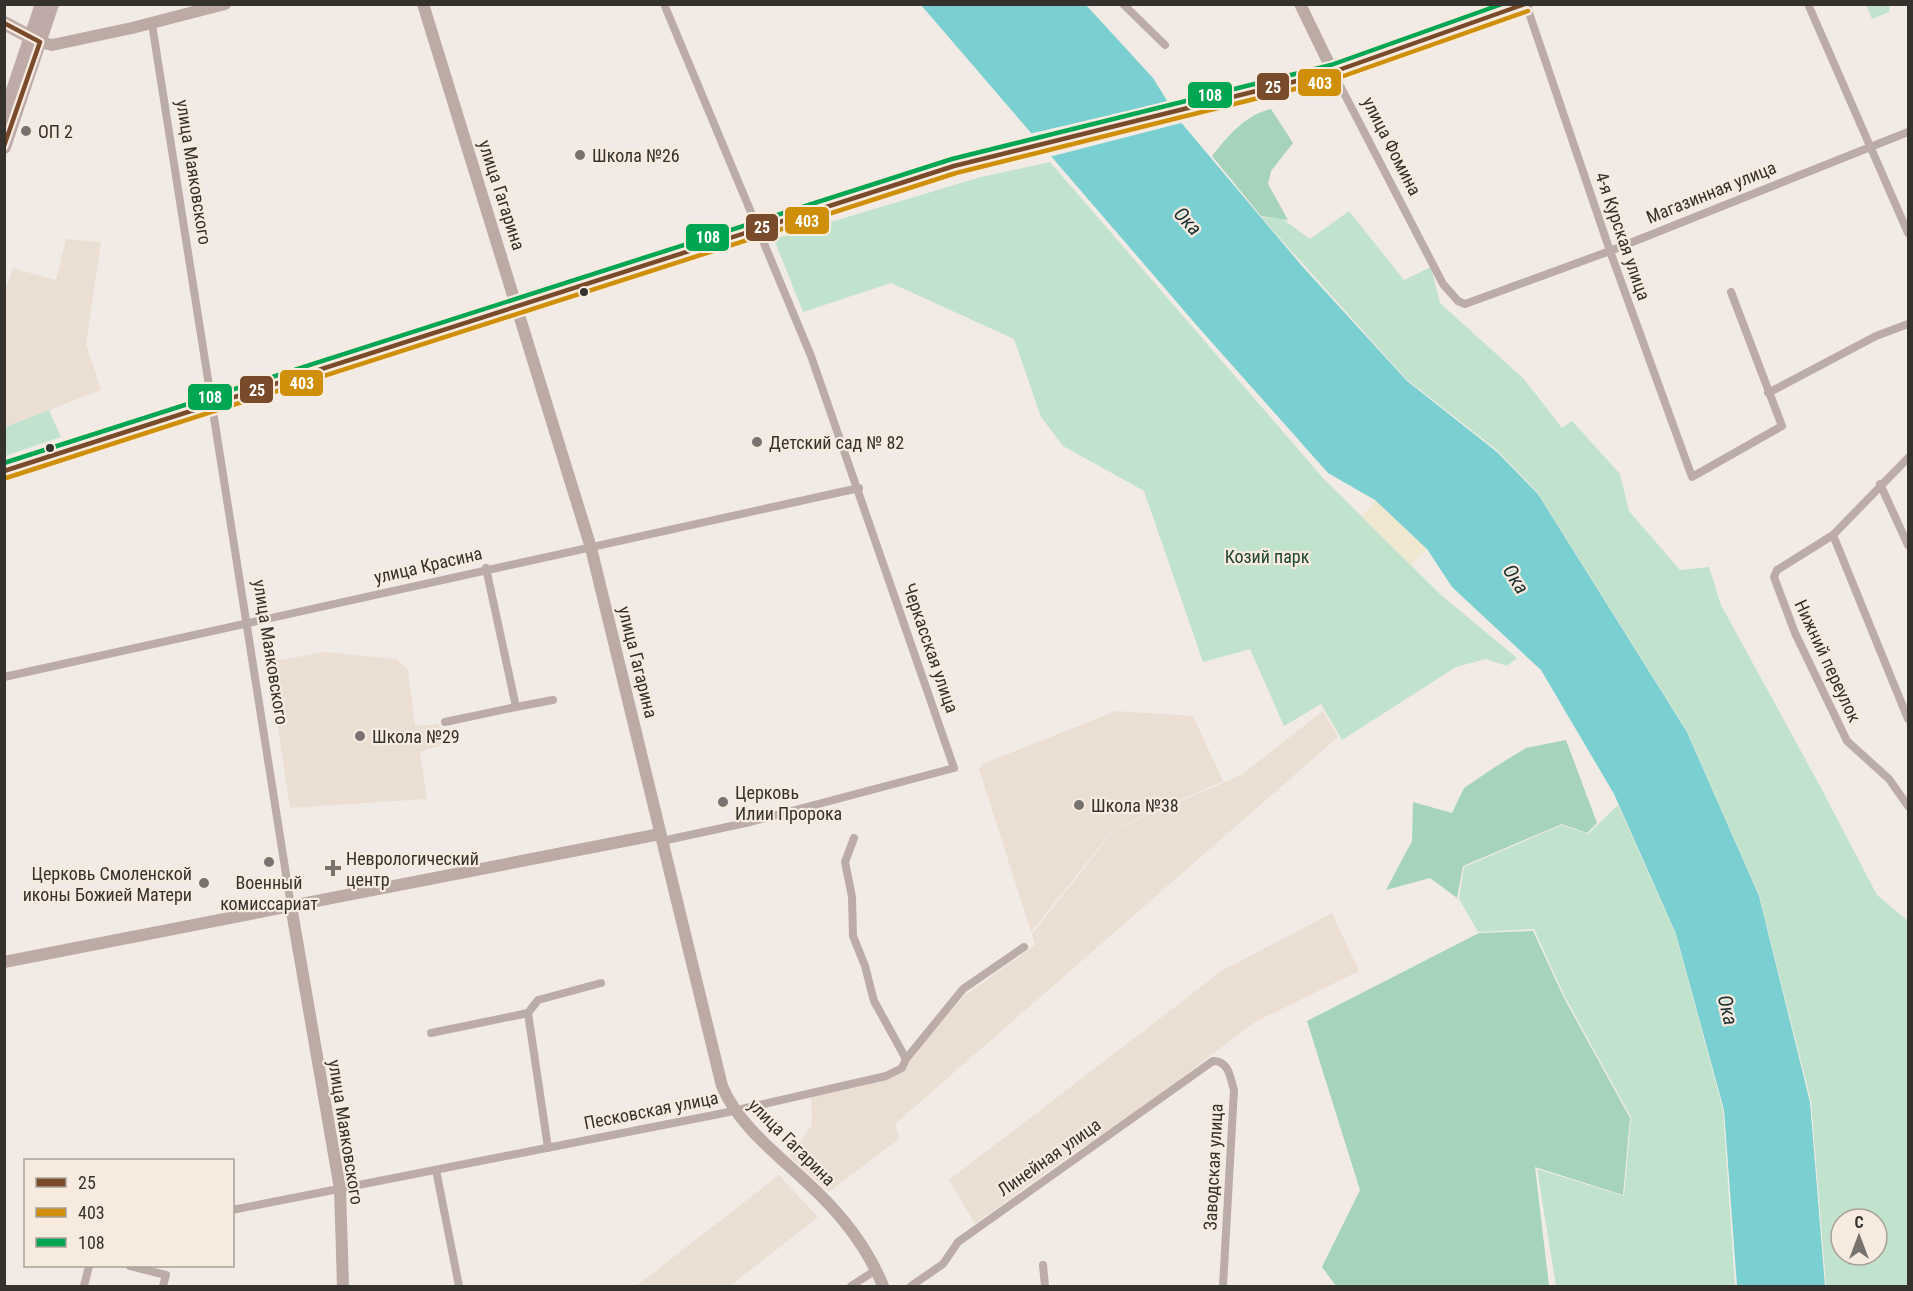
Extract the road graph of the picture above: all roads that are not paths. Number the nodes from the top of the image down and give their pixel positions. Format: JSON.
{"nodes":[{"id":1,"x":42,"y":4,"type":"edge"},
{"id":2,"x":52,"y":4,"type":"edge"},
{"id":3,"x":225,"y":4,"type":"edge"},
{"id":4,"x":423,"y":4,"type":"edge"},
{"id":5,"x":664,"y":4,"type":"edge"},
{"id":6,"x":1123,"y":4,"type":"edge"},
{"id":7,"x":1300,"y":4,"type":"edge"},
{"id":8,"x":1526,"y":4,"type":"edge"},
{"id":9,"x":1808,"y":4,"type":"edge"},
{"id":10,"x":4,"y":23,"type":"edge"},
{"id":11,"x":152,"y":24,"type":"junction"},
{"id":12,"x":36,"y":39,"type":"junction"},
{"id":13,"x":1165,"y":45,"type":"dead end"},
{"id":14,"x":1333,"y":72,"type":"junction"},
{"id":15,"x":12,"y":96,"type":"edge"},
{"id":16,"x":4,"y":117,"type":"edge"},
{"id":17,"x":1908,"y":132,"type":"edge"},
{"id":18,"x":4,"y":147,"type":"edge"},
{"id":19,"x":1869,"y":147,"type":"junction"},
{"id":20,"x":759,"y":228,"type":"junction"},
{"id":21,"x":1908,"y":233,"type":"edge"},
{"id":22,"x":1610,"y":251,"type":"junction"},
{"id":23,"x":1731,"y":292,"type":"dead end"},
{"id":24,"x":1458,"y":301,"type":"joint"},
{"id":25,"x":519,"y":306,"type":"junction"},
{"id":26,"x":1908,"y":324,"type":"edge"},
{"id":27,"x":1768,"y":393,"type":"junction"},
{"id":28,"x":213,"y":404,"type":"junction"},
{"id":29,"x":1908,"y":458,"type":"edge"},
{"id":30,"x":4,"y":471,"type":"edge"},
{"id":31,"x":1880,"y":484,"type":"junction"},
{"id":32,"x":859,"y":488,"type":"junction"},
{"id":33,"x":1833,"y":535,"type":"junction"},
{"id":34,"x":1908,"y":545,"type":"edge"},
{"id":35,"x":591,"y":548,"type":"junction"},
{"id":36,"x":486,"y":568,"type":"junction"},
{"id":37,"x":248,"y":623,"type":"junction"},
{"id":38,"x":4,"y":677,"type":"edge"},
{"id":39,"x":553,"y":700,"type":"dead end"},
{"id":40,"x":516,"y":707,"type":"junction"},
{"id":41,"x":1908,"y":719,"type":"edge"},
{"id":42,"x":445,"y":722,"type":"dead end"},
{"id":43,"x":1908,"y":806,"type":"edge"},
{"id":44,"x":661,"y":837,"type":"junction"},
{"id":45,"x":854,"y":838,"type":"dead end"},
{"id":46,"x":291,"y":906,"type":"junction"},
{"id":47,"x":1024,"y":946,"type":"dead end"},
{"id":48,"x":4,"y":962,"type":"edge"},
{"id":49,"x":601,"y":982,"type":"dead end"},
{"id":50,"x":528,"y":1013,"type":"junction"},
{"id":51,"x":431,"y":1033,"type":"dead end"},
{"id":52,"x":906,"y":1059,"type":"junction"},
{"id":53,"x":1213,"y":1061,"type":"joint"},
{"id":54,"x":734,"y":1110,"type":"junction"},
{"id":55,"x":548,"y":1148,"type":"junction"},
{"id":56,"x":436,"y":1170,"type":"junction"},
{"id":57,"x":340,"y":1189,"type":"junction"},
{"id":58,"x":234,"y":1210,"type":"edge"},
{"id":59,"x":1043,"y":1265,"type":"dead end"},
{"id":60,"x":89,"y":1267,"type":"edge"},
{"id":61,"x":134,"y":1267,"type":"edge"},
{"id":62,"x":876,"y":1270,"type":"junction"},
{"id":63,"x":84,"y":1287,"type":"edge"},
{"id":64,"x":163,"y":1287,"type":"edge"},
{"id":65,"x":344,"y":1287,"type":"edge"},
{"id":66,"x":459,"y":1287,"type":"edge"},
{"id":67,"x":851,"y":1287,"type":"edge"},
{"id":68,"x":883,"y":1287,"type":"edge"},
{"id":69,"x":911,"y":1287,"type":"edge"},
{"id":70,"x":1045,"y":1287,"type":"edge"},
{"id":71,"x":1223,"y":1287,"type":"edge"}],
"edges":[{"from":1,"to":12,"type":"main road"},
{"from":2,"to":12,"type":"main road"},
{"from":3,"to":11,"type":"street"},
{"from":4,"to":25,"type":"street","name":"улица Гагарина"},
{"from":5,"to":20,"type":"street","name":"Черкасская улица"},
{"from":6,"to":13,"type":"street"},
{"from":7,"to":14,"type":"street","name":"улица Фомина"},
{"from":8,"to":14,"type":"main road"},
{"from":8,"to":22,"type":"street","name":"4-я Курская улица"},
{"from":9,"to":19,"type":"street"},
{"from":10,"to":12,"type":"main road"},
{"from":11,"to":12,"type":"street"},
{"from":11,"to":28,"type":"street","name":"улица Маяковского"},
{"from":12,"to":15,"type":"main road"},
{"from":14,"to":20,"type":"main road"},
{"from":14,"to":24,"type":"street","name":"улица Фомина"},
{"from":15,"to":16,"type":"main road"},
{"from":15,"to":18,"type":"main road"},
{"from":17,"to":19,"type":"street","name":"Магазинная улица"},
{"from":19,"to":21,"type":"street"},
{"from":19,"to":22,"type":"street","name":"Магазинная улица"},
{"from":20,"to":25,"type":"main road"},
{"from":20,"to":32,"type":"street","name":"Черкасская улица"},
{"from":22,"to":24,"type":"street","name":"Магазинная улица"},
{"from":22,"to":27,"type":"street","name":"4-я Курская улица"},
{"from":23,"to":27,"type":"street"},
{"from":25,"to":28,"type":"main road"},
{"from":25,"to":35,"type":"street","name":"улица Гагарина"},
{"from":26,"to":27,"type":"street"},
{"from":28,"to":30,"type":"main road"},
{"from":28,"to":37,"type":"street","name":"улица Маяковского"},
{"from":29,"to":31,"type":"street"},
{"from":31,"to":33,"type":"street"},
{"from":31,"to":34,"type":"street"},
{"from":32,"to":35,"type":"street","name":"улица Красина"},
{"from":32,"to":44,"type":"street","name":"Черкасская улица"},
{"from":33,"to":41,"type":"street"},
{"from":33,"to":43,"type":"street","name":"Нижний переулок"},
{"from":35,"to":36,"type":"street","name":"улица Красина"},
{"from":35,"to":44,"type":"street","name":"улица Гагарина"},
{"from":36,"to":37,"type":"street","name":"улица Красина"},
{"from":36,"to":40,"type":"street"},
{"from":37,"to":38,"type":"street","name":"улица Красина"},
{"from":37,"to":46,"type":"street","name":"улица Маяковского"},
{"from":39,"to":40,"type":"street"},
{"from":40,"to":42,"type":"street"},
{"from":44,"to":46,"type":"street"},
{"from":44,"to":54,"type":"street","name":"улица Гагарина"},
{"from":45,"to":52,"type":"street"},
{"from":46,"to":48,"type":"street"},
{"from":46,"to":57,"type":"street","name":"улица Маяковского"},
{"from":47,"to":52,"type":"street","name":"Песковская улица"},
{"from":49,"to":50,"type":"street"},
{"from":50,"to":51,"type":"street"},
{"from":50,"to":55,"type":"street"},
{"from":52,"to":54,"type":"street","name":"Песковская улица"},
{"from":53,"to":69,"type":"street","name":"Линейная улица"},
{"from":53,"to":71,"type":"street","name":"Заводская улица"},
{"from":54,"to":55,"type":"street","name":"Песковская улица"},
{"from":54,"to":62,"type":"street","name":"улица Гагарина"},
{"from":55,"to":56,"type":"street","name":"Песковская улица"},
{"from":56,"to":57,"type":"street","name":"Песковская улица"},
{"from":56,"to":66,"type":"street"},
{"from":57,"to":58,"type":"street","name":"Песковская улица"},
{"from":57,"to":65,"type":"street","name":"улица Маяковского"},
{"from":59,"to":70,"type":"street"},
{"from":60,"to":63,"type":"street"},
{"from":61,"to":64,"type":"street"},
{"from":62,"to":67,"type":"street"},
{"from":62,"to":68,"type":"street","name":"улица Гагарина"}]}
